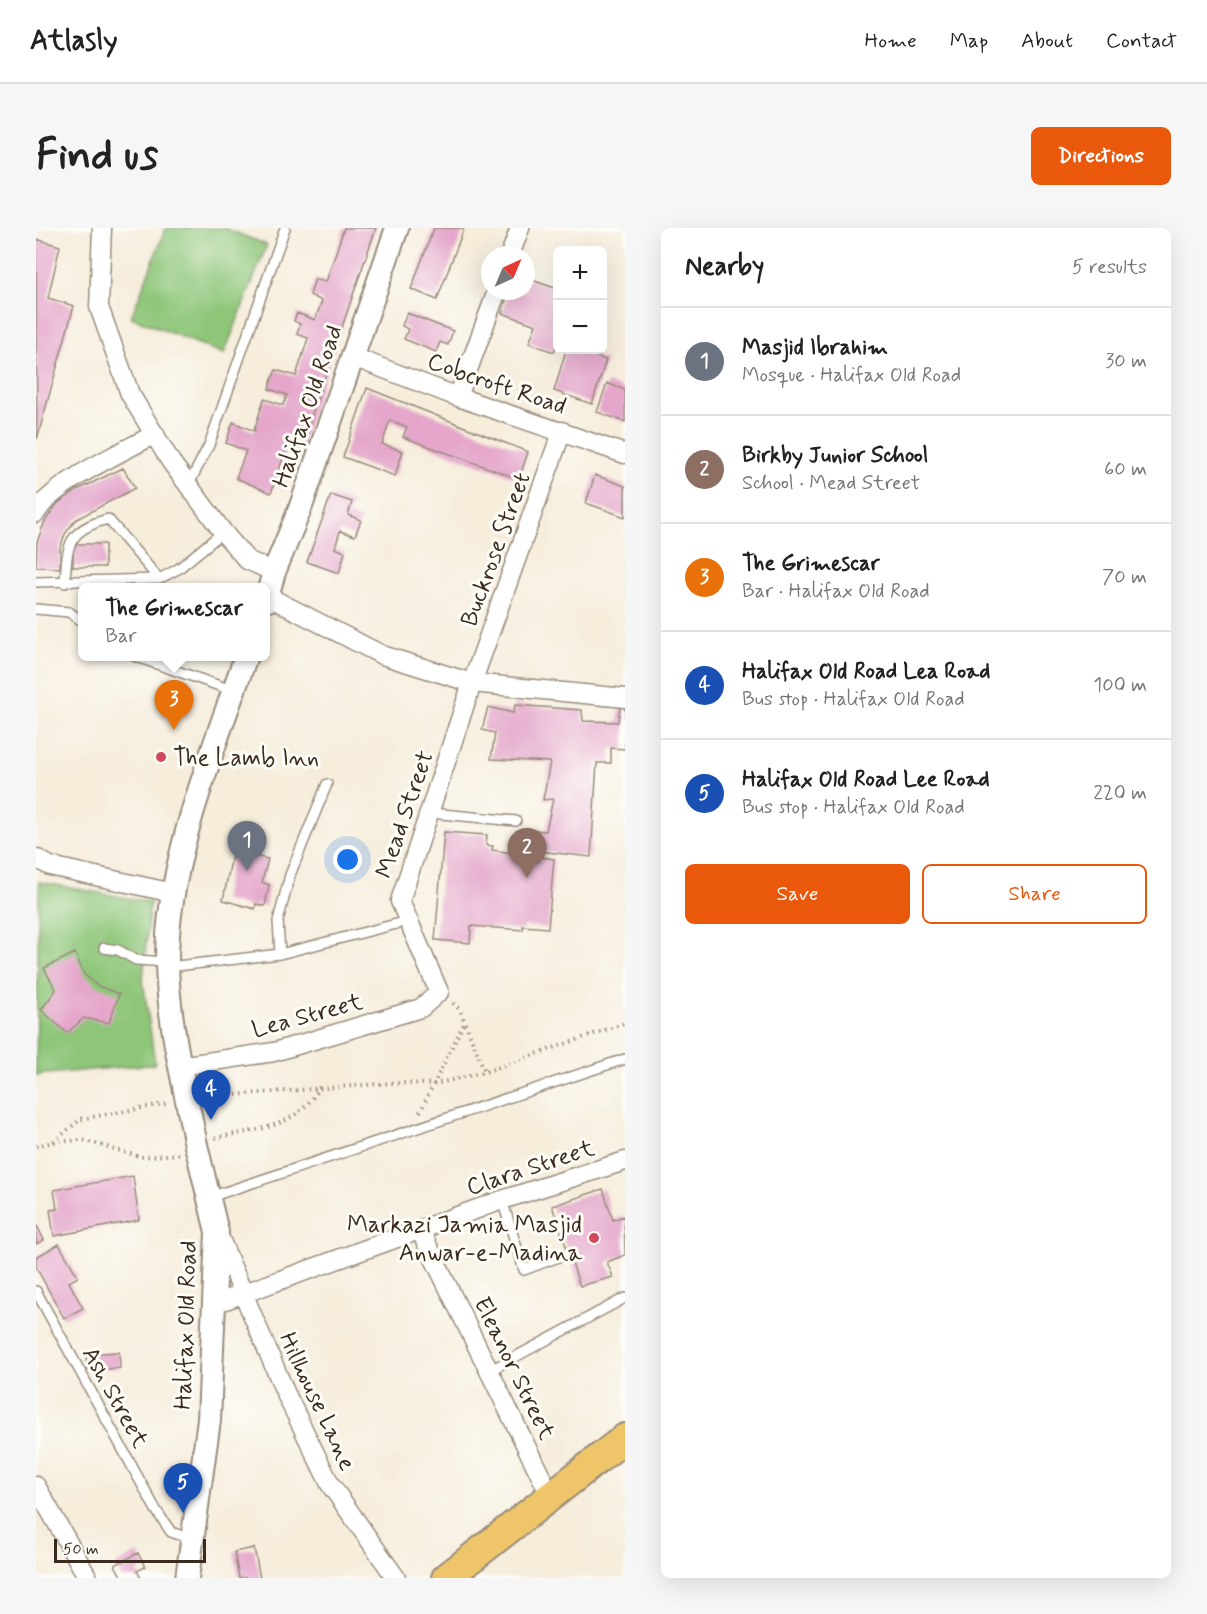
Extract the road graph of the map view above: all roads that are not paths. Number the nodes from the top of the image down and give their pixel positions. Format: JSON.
{"nodes":[{"id":1,"x":102,"y":228,"type":"edge"},
{"id":2,"x":285,"y":228,"type":"edge"},
{"id":3,"x":397,"y":228,"type":"edge"},
{"id":4,"x":520,"y":228,"type":"edge"},
{"id":5,"x":513,"y":246,"type":"edge"},
{"id":6,"x":494,"y":300,"type":"edge"},
{"id":7,"x":353,"y":357,"type":"junction"},
{"id":8,"x":458,"y":397,"type":"junction"},
{"id":9,"x":562,"y":431,"type":"junction"},
{"id":10,"x":155,"y":434,"type":"junction"},
{"id":11,"x":625,"y":454,"type":"edge"},
{"id":12,"x":188,"y":486,"type":"junction"},
{"id":13,"x":36,"y":513,"type":"edge"},
{"id":14,"x":223,"y":532,"type":"junction"},
{"id":15,"x":274,"y":572,"type":"junction"},
{"id":16,"x":159,"y":579,"type":"junction"},
{"id":17,"x":36,"y":582,"type":"edge"},
{"id":18,"x":65,"y":583,"type":"junction"},
{"id":19,"x":270,"y":585,"type":"edge"},
{"id":20,"x":270,"y":600,"type":"edge"},
{"id":21,"x":36,"y":609,"type":"edge"},
{"id":22,"x":78,"y":618,"type":"edge"},
{"id":23,"x":146,"y":661,"type":"edge"},
{"id":24,"x":245,"y":661,"type":"edge"},
{"id":25,"x":472,"y":683,"type":"junction"},
{"id":26,"x":234,"y":691,"type":"junction"},
{"id":27,"x":625,"y":698,"type":"edge"},
{"id":28,"x":327,"y":784,"type":"dead end"},
{"id":29,"x":431,"y":813,"type":"junction"},
{"id":30,"x":516,"y":821,"type":"dead end"},
{"id":31,"x":36,"y":858,"type":"edge"},
{"id":32,"x":173,"y":893,"type":"junction"},
{"id":33,"x":408,"y":921,"type":"junction"},
{"id":34,"x":104,"y":948,"type":"dead end"},
{"id":35,"x":280,"y":954,"type":"junction"},
{"id":36,"x":167,"y":964,"type":"junction"},
{"id":37,"x":439,"y":992,"type":"joint"},
{"id":38,"x":625,"y":1059,"type":"edge"},
{"id":39,"x":181,"y":1073,"type":"junction"},
{"id":40,"x":625,"y":1161,"type":"edge"},
{"id":41,"x":207,"y":1197,"type":"junction"},
{"id":42,"x":502,"y":1200,"type":"junction"},
{"id":43,"x":420,"y":1230,"type":"junction"},
{"id":44,"x":217,"y":1232,"type":"junction"},
{"id":45,"x":564,"y":1256,"type":"dead end"},
{"id":46,"x":36,"y":1291,"type":"edge"},
{"id":47,"x":243,"y":1293,"type":"junction"},
{"id":48,"x":625,"y":1298,"type":"edge"},
{"id":49,"x":214,"y":1304,"type":"junction"},
{"id":50,"x":489,"y":1371,"type":"junction"},
{"id":51,"x":625,"y":1438,"type":"edge"},
{"id":52,"x":36,"y":1486,"type":"edge"},
{"id":53,"x":550,"y":1495,"type":"junction"},
{"id":54,"x":192,"y":1539,"type":"junction"},
{"id":55,"x":88,"y":1578,"type":"edge"},
{"id":56,"x":187,"y":1578,"type":"edge"},
{"id":57,"x":396,"y":1578,"type":"edge"},
{"id":58,"x":446,"y":1578,"type":"edge"}],
"edges":[{"from":1,"to":10,"type":"street"},
{"from":2,"to":12,"type":"lane"},
{"from":3,"to":7,"type":"street","name":"Halifax Old Road"},
{"from":4,"to":5,"type":"street"},
{"from":6,"to":8,"type":"street"},
{"from":7,"to":8,"type":"street","name":"Cobcroft Road"},
{"from":7,"to":15,"type":"street","name":"Halifax Old Road"},
{"from":8,"to":9,"type":"street","name":"Cobcroft Road"},
{"from":9,"to":11,"type":"street","name":"Cobcroft Road"},
{"from":9,"to":25,"type":"street","name":"Buckrose Street"},
{"from":10,"to":12,"type":"street"},
{"from":10,"to":13,"type":"street"},
{"from":12,"to":14,"type":"street"},
{"from":14,"to":15,"type":"street"},
{"from":14,"to":16,"type":"lane"},
{"from":15,"to":19,"type":"street","name":"Halifax Old Road"},
{"from":16,"to":18,"type":"lane"},
{"from":16,"to":18,"type":"lane"},
{"from":17,"to":18,"type":"lane"},
{"from":20,"to":25,"type":"street"},
{"from":21,"to":22,"type":"lane"},
{"from":23,"to":26,"type":"lane"},
{"from":24,"to":26,"type":"street","name":"Halifax Old Road"},
{"from":25,"to":27,"type":"street"},
{"from":25,"to":29,"type":"street","name":"Mead Street"},
{"from":26,"to":32,"type":"street","name":"Halifax Old Road"},
{"from":28,"to":35,"type":"lane"},
{"from":29,"to":30,"type":"lane"},
{"from":29,"to":33,"type":"street","name":"Mead Street"},
{"from":31,"to":32,"type":"street"},
{"from":32,"to":36,"type":"street","name":"Halifax Old Road"},
{"from":33,"to":35,"type":"lane"},
{"from":33,"to":37,"type":"street","name":"Mead Street"},
{"from":34,"to":36,"type":"lane"},
{"from":35,"to":36,"type":"lane"},
{"from":36,"to":39,"type":"street","name":"Halifax Old Road"},
{"from":37,"to":39,"type":"street","name":"Lea Street"},
{"from":38,"to":41,"type":"lane"},
{"from":39,"to":41,"type":"street","name":"Halifax Old Road","bridge":true},
{"from":40,"to":42,"type":"street","name":"Clara Street"},
{"from":41,"to":44,"type":"street","name":"Halifax Old Road"},
{"from":42,"to":43,"type":"street","name":"Clara Street"},
{"from":42,"to":45,"type":"lane"},
{"from":43,"to":47,"type":"street","name":"Clara Street"},
{"from":43,"to":50,"type":"street","name":"Eleanor Street"},
{"from":44,"to":47,"type":"street","name":"Hillhouse Lane"},
{"from":44,"to":49,"type":"street","name":"Halifax Old Road"},
{"from":46,"to":54,"type":"lane","name":"Ash Street"},
{"from":47,"to":49,"type":"street","name":"Clara Street"},
{"from":47,"to":57,"type":"street","name":"Hillhouse Lane"},
{"from":48,"to":50,"type":"lane"},
{"from":49,"to":54,"type":"street","name":"Halifax Old Road"},
{"from":50,"to":53,"type":"street","name":"Eleanor Street"},
{"from":51,"to":53,"type":"main road"},
{"from":52,"to":55,"type":"street"},
{"from":53,"to":58,"type":"main road"},
{"from":54,"to":56,"type":"street","name":"Halifax Old Road"}]}
